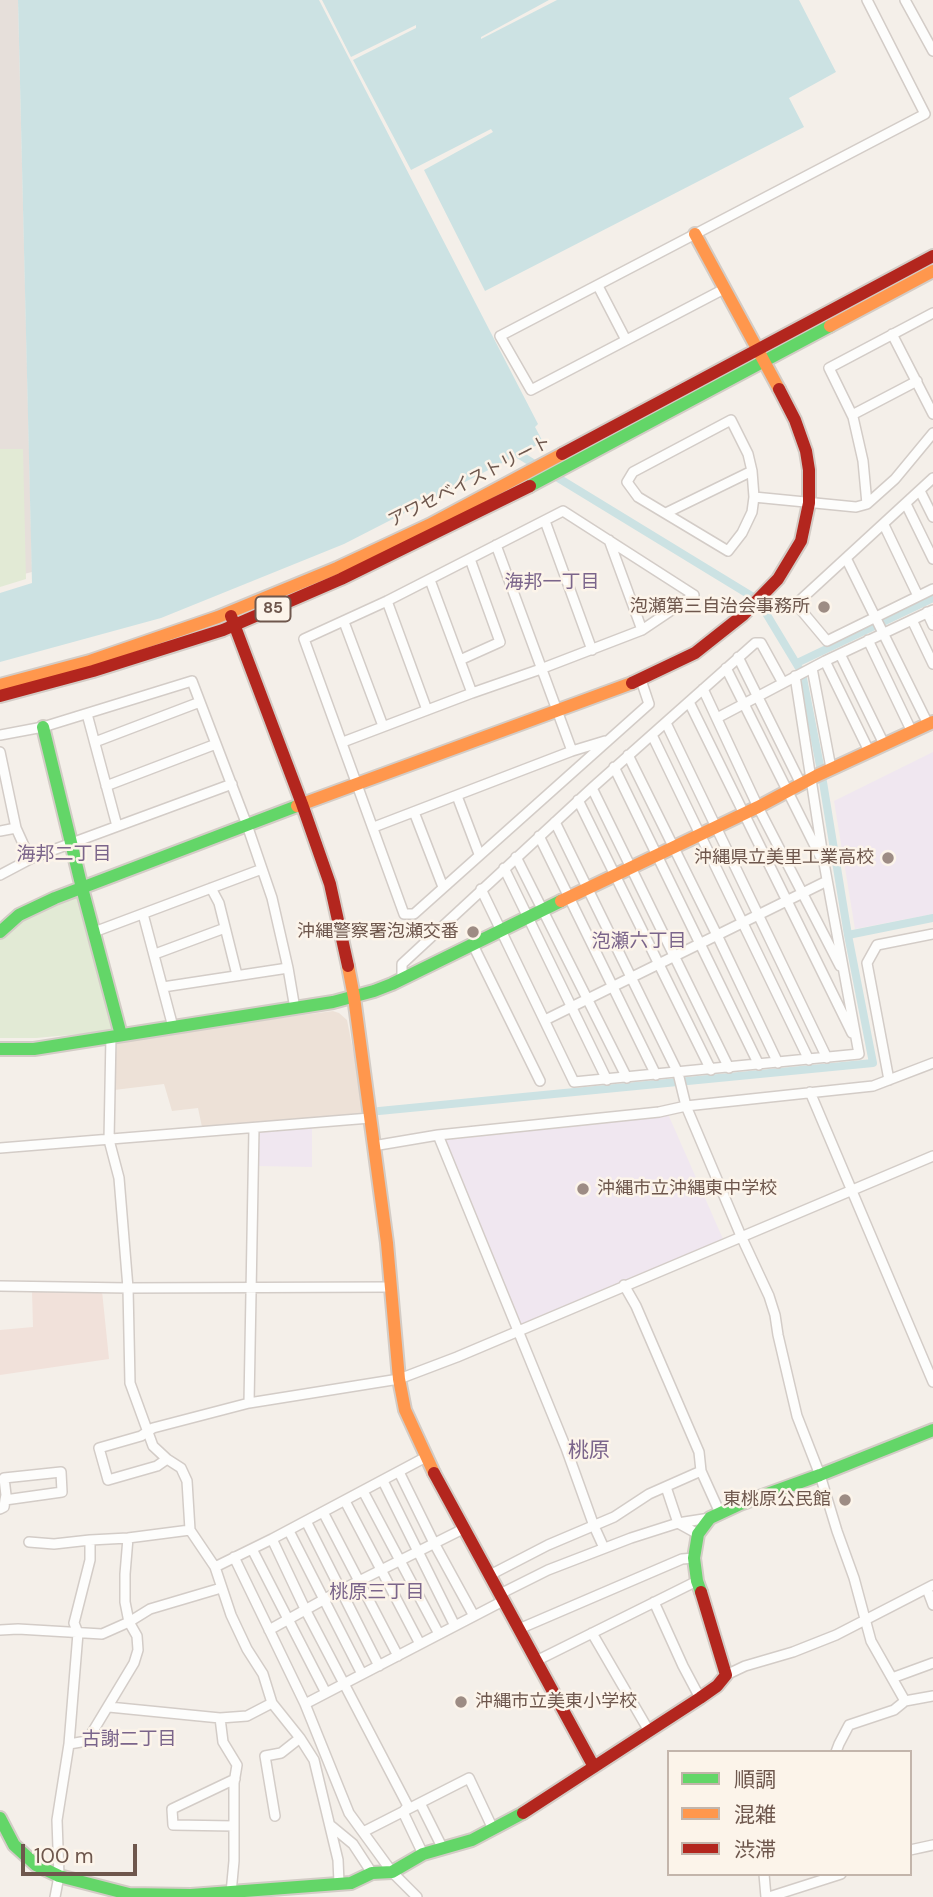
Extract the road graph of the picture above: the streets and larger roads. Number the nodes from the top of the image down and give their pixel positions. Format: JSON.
{"nodes":[{"id":1,"x":867,"y":0,"type":"edge"},
{"id":2,"x":905,"y":0,"type":"edge"},
{"id":3,"x":933,"y":51,"type":"edge"},
{"id":4,"x":695,"y":234,"type":"junction"},
{"id":5,"x":933,"y":256,"type":"edge"},
{"id":6,"x":933,"y":271,"type":"edge"},
{"id":7,"x":598,"y":286,"type":"junction"},
{"id":8,"x":724,"y":289,"type":"junction"},
{"id":9,"x":933,"y":313,"type":"edge"},
{"id":10,"x":892,"y":334,"type":"junction"},
{"id":11,"x":626,"y":340,"type":"junction"},
{"id":12,"x":761,"y":357,"type":"junction"},
{"id":13,"x":916,"y":382,"type":"junction"},
{"id":14,"x":933,"y":414,"type":"edge"},
{"id":15,"x":852,"y":415,"type":"junction"},
{"id":16,"x":933,"y":433,"type":"edge"},
{"id":17,"x":752,"y":471,"type":"junction"},
{"id":18,"x":933,"y":479,"type":"edge"},
{"id":19,"x":920,"y":491,"type":"junction"},
{"id":20,"x":754,"y":497,"type":"junction"},
{"id":21,"x":809,"y":503,"type":"junction"},
{"id":22,"x":867,"y":504,"type":"junction"},
{"id":23,"x":906,"y":504,"type":"junction"},
{"id":24,"x":666,"y":513,"type":"junction"},
{"id":25,"x":933,"y":517,"type":"edge"},
{"id":26,"x":545,"y":521,"type":"junction"},
{"id":27,"x":884,"y":525,"type":"junction"},
{"id":28,"x":609,"y":540,"type":"junction"},
{"id":29,"x":496,"y":545,"type":"junction"},
{"id":30,"x":846,"y":558,"type":"junction"},
{"id":31,"x":470,"y":559,"type":"junction"},
{"id":32,"x":933,"y":559,"type":"edge"},
{"id":33,"x":430,"y":580,"type":"junction"},
{"id":34,"x":933,"y":589,"type":"edge"},
{"id":35,"x":918,"y":596,"type":"junction"},
{"id":36,"x":387,"y":601,"type":"junction"},
{"id":37,"x":930,"y":611,"type":"edge"},
{"id":38,"x":876,"y":616,"type":"junction"},
{"id":39,"x":232,"y":619,"type":"junction"},
{"id":40,"x":912,"y":620,"type":"junction"},
{"id":41,"x":344,"y":621,"type":"junction"},
{"id":42,"x":933,"y":625,"type":"edge"},
{"id":43,"x":642,"y":630,"type":"junction"},
{"id":44,"x":884,"y":633,"type":"junction"},
{"id":45,"x":868,"y":640,"type":"junction"},
{"id":46,"x":592,"y":650,"type":"junction"},
{"id":47,"x":839,"y":654,"type":"junction"},
{"id":48,"x":738,"y":657,"type":"junction"},
{"id":49,"x":460,"y":660,"type":"junction"},
{"id":50,"x":825,"y":661,"type":"junction"},
{"id":51,"x":933,"y":664,"type":"edge"},
{"id":52,"x":726,"y":668,"type":"junction"},
{"id":53,"x":812,"y":668,"type":"junction"},
{"id":54,"x":542,"y":669,"type":"junction"},
{"id":55,"x":795,"y":676,"type":"junction"},
{"id":56,"x":641,"y":680,"type":"junction"},
{"id":57,"x":783,"y":682,"type":"junction"},
{"id":58,"x":0,"y":685,"type":"edge"},
{"id":59,"x":703,"y":689,"type":"junction"},
{"id":60,"x":472,"y":693,"type":"junction"},
{"id":61,"x":0,"y":696,"type":"edge"},
{"id":62,"x":758,"y":696,"type":"junction"},
{"id":63,"x":200,"y":702,"type":"junction"},
{"id":64,"x":689,"y":702,"type":"junction"},
{"id":65,"x":743,"y":704,"type":"junction"},
{"id":66,"x":427,"y":710,"type":"junction"},
{"id":67,"x":557,"y":710,"type":"junction"},
{"id":68,"x":87,"y":714,"type":"junction"},
{"id":69,"x":717,"y":718,"type":"junction"},
{"id":70,"x":666,"y":723,"type":"junction"},
{"id":71,"x":930,"y":723,"type":"edge"},
{"id":72,"x":383,"y":726,"type":"junction"},
{"id":73,"x":43,"y":727,"type":"junction"},
{"id":74,"x":912,"y":732,"type":"junction"},
{"id":75,"x":0,"y":735,"type":"edge"},
{"id":76,"x":652,"y":735,"type":"junction"},
{"id":77,"x":610,"y":739,"type":"junction"},
{"id":78,"x":95,"y":742,"type":"junction"},
{"id":79,"x":342,"y":742,"type":"junction"},
{"id":80,"x":216,"y":744,"type":"junction"},
{"id":81,"x":884,"y":744,"type":"junction"},
{"id":82,"x":572,"y":751,"type":"junction"},
{"id":83,"x":869,"y":751,"type":"junction"},
{"id":84,"x":0,"y":752,"type":"edge"},
{"id":85,"x":628,"y":755,"type":"junction"},
{"id":86,"x":614,"y":768,"type":"junction"},
{"id":87,"x":831,"y":768,"type":"junction"},
{"id":88,"x":806,"y":781,"type":"junction"},
{"id":89,"x":3,"y":784,"type":"edge"},
{"id":90,"x":232,"y":784,"type":"junction"},
{"id":91,"x":358,"y":784,"type":"junction"},
{"id":92,"x":106,"y":786,"type":"junction"},
{"id":93,"x":592,"y":788,"type":"junction"},
{"id":94,"x":786,"y":792,"type":"junction"},
{"id":95,"x":457,"y":796,"type":"junction"},
{"id":96,"x":578,"y":800,"type":"junction"},
{"id":97,"x":302,"y":804,"type":"junction"},
{"id":98,"x":758,"y":807,"type":"junction"},
{"id":99,"x":414,"y":812,"type":"junction"},
{"id":100,"x":744,"y":814,"type":"junction"},
{"id":101,"x":555,"y":822,"type":"junction"},
{"id":102,"x":247,"y":825,"type":"junction"},
{"id":103,"x":117,"y":826,"type":"junction"},
{"id":104,"x":716,"y":826,"type":"junction"},
{"id":105,"x":374,"y":827,"type":"junction"},
{"id":106,"x":16,"y":828,"type":"junction"},
{"id":107,"x":0,"y":831,"type":"edge"},
{"id":108,"x":701,"y":833,"type":"junction"},
{"id":109,"x":539,"y":836,"type":"junction"},
{"id":110,"x":72,"y":844,"type":"junction"},
{"id":111,"x":674,"y":846,"type":"junction"},
{"id":112,"x":480,"y":854,"type":"junction"},
{"id":113,"x":657,"y":855,"type":"junction"},
{"id":114,"x":516,"y":857,"type":"junction"},
{"id":115,"x":30,"y":859,"type":"junction"},
{"id":116,"x":824,"y":863,"type":"junction"},
{"id":117,"x":630,"y":867,"type":"junction"},
{"id":118,"x":504,"y":868,"type":"junction"},
{"id":119,"x":262,"y":869,"type":"junction"},
{"id":120,"x":0,"y":875,"type":"edge"},
{"id":121,"x":615,"y":875,"type":"junction"},
{"id":122,"x":827,"y":881,"type":"junction"},
{"id":123,"x":443,"y":887,"type":"junction"},
{"id":124,"x":82,"y":888,"type":"junction"},
{"id":125,"x":211,"y":888,"type":"junction"},
{"id":126,"x":481,"y":889,"type":"junction"},
{"id":127,"x":588,"y":889,"type":"junction"},
{"id":128,"x":802,"y":894,"type":"junction"},
{"id":129,"x":570,"y":897,"type":"junction"},
{"id":130,"x":786,"y":902,"type":"junction"},
{"id":131,"x":543,"y":910,"type":"junction"},
{"id":132,"x":143,"y":914,"type":"junction"},
{"id":133,"x":759,"y":915,"type":"junction"},
{"id":134,"x":528,"y":918,"type":"junction"},
{"id":135,"x":744,"y":922,"type":"junction"},
{"id":136,"x":225,"y":928,"type":"junction"},
{"id":137,"x":502,"y":931,"type":"junction"},
{"id":138,"x":0,"y":932,"type":"edge"},
{"id":139,"x":94,"y":932,"type":"junction"},
{"id":140,"x":933,"y":934,"type":"edge"},
{"id":141,"x":717,"y":935,"type":"junction"},
{"id":142,"x":700,"y":944,"type":"junction"},
{"id":143,"x":473,"y":945,"type":"junction"},
{"id":144,"x":155,"y":954,"type":"junction"},
{"id":145,"x":675,"y":956,"type":"junction"},
{"id":146,"x":659,"y":964,"type":"junction"},
{"id":147,"x":288,"y":968,"type":"junction"},
{"id":148,"x":844,"y":974,"type":"junction"},
{"id":149,"x":237,"y":975,"type":"junction"},
{"id":150,"x":631,"y":977,"type":"junction"},
{"id":151,"x":402,"y":979,"type":"junction"},
{"id":152,"x":613,"y":986,"type":"junction"},
{"id":153,"x":163,"y":987,"type":"junction"},
{"id":154,"x":354,"y":997,"type":"junction"},
{"id":155,"x":588,"y":998,"type":"junction"},
{"id":156,"x":572,"y":1006,"type":"junction"},
{"id":157,"x":295,"y":1009,"type":"junction"},
{"id":158,"x":545,"y":1020,"type":"junction"},
{"id":159,"x":173,"y":1027,"type":"junction"},
{"id":160,"x":116,"y":1036,"type":"junction"},
{"id":161,"x":858,"y":1044,"type":"junction"},
{"id":162,"x":0,"y":1049,"type":"edge"},
{"id":163,"x":827,"y":1058,"type":"junction"},
{"id":164,"x":809,"y":1060,"type":"junction"},
{"id":165,"x":778,"y":1063,"type":"junction"},
{"id":166,"x":759,"y":1065,"type":"junction"},
{"id":167,"x":932,"y":1066,"type":"edge"},
{"id":168,"x":729,"y":1068,"type":"junction"},
{"id":169,"x":711,"y":1070,"type":"junction"},
{"id":170,"x":678,"y":1073,"type":"junction"},
{"id":171,"x":656,"y":1075,"type":"junction"},
{"id":172,"x":627,"y":1078,"type":"junction"},
{"id":173,"x":607,"y":1080,"type":"junction"},
{"id":174,"x":889,"y":1080,"type":"junction"},
{"id":175,"x":540,"y":1081,"type":"dead end"},
{"id":176,"x":810,"y":1092,"type":"junction"},
{"id":177,"x":687,"y":1106,"type":"junction"},
{"id":178,"x":370,"y":1118,"type":"junction"},
{"id":179,"x":254,"y":1128,"type":"junction"},
{"id":180,"x":438,"y":1135,"type":"junction"},
{"id":181,"x":109,"y":1140,"type":"junction"},
{"id":182,"x":373,"y":1146,"type":"junction"},
{"id":183,"x":0,"y":1148,"type":"edge"},
{"id":184,"x":933,"y":1156,"type":"edge"},
{"id":185,"x":851,"y":1190,"type":"junction"},
{"id":186,"x":741,"y":1236,"type":"junction"},
{"id":187,"x":624,"y":1285,"type":"junction"},
{"id":188,"x":0,"y":1286,"type":"edge"},
{"id":189,"x":251,"y":1287,"type":"junction"},
{"id":190,"x":391,"y":1287,"type":"junction"},
{"id":191,"x":128,"y":1288,"type":"junction"},
{"id":192,"x":518,"y":1330,"type":"junction"},
{"id":193,"x":399,"y":1379,"type":"junction"},
{"id":194,"x":933,"y":1382,"type":"edge"},
{"id":195,"x":249,"y":1403,"type":"junction"},
{"id":196,"x":933,"y":1430,"type":"edge"},
{"id":197,"x":147,"y":1432,"type":"junction"},
{"id":198,"x":426,"y":1457,"type":"junction"},
{"id":199,"x":167,"y":1459,"type":"junction"},
{"id":200,"x":701,"y":1471,"type":"junction"},
{"id":201,"x":399,"y":1472,"type":"junction"},
{"id":202,"x":821,"y":1475,"type":"junction"},
{"id":203,"x":383,"y":1481,"type":"junction"},
{"id":204,"x":666,"y":1487,"type":"junction"},
{"id":205,"x":363,"y":1491,"type":"junction"},
{"id":206,"x":345,"y":1501,"type":"junction"},
{"id":207,"x":3,"y":1504,"type":"edge"},
{"id":208,"x":323,"y":1513,"type":"junction"},
{"id":209,"x":715,"y":1515,"type":"junction"},
{"id":210,"x":306,"y":1521,"type":"junction"},
{"id":211,"x":678,"y":1523,"type":"junction"},
{"id":212,"x":594,"y":1526,"type":"junction"},
{"id":213,"x":465,"y":1528,"type":"junction"},
{"id":214,"x":190,"y":1530,"type":"junction"},
{"id":215,"x":289,"y":1531,"type":"junction"},
{"id":216,"x":698,"y":1534,"type":"junction"},
{"id":217,"x":128,"y":1538,"type":"junction"},
{"id":218,"x":272,"y":1539,"type":"junction"},
{"id":219,"x":90,"y":1540,"type":"junction"},
{"id":220,"x":29,"y":1542,"type":"dead end"},
{"id":221,"x":434,"y":1543,"type":"junction"},
{"id":222,"x":604,"y":1548,"type":"junction"},
{"id":223,"x":252,"y":1549,"type":"junction"},
{"id":224,"x":417,"y":1552,"type":"junction"},
{"id":225,"x":234,"y":1558,"type":"junction"},
{"id":226,"x":694,"y":1558,"type":"junction"},
{"id":227,"x":399,"y":1562,"type":"junction"},
{"id":228,"x":215,"y":1567,"type":"junction"},
{"id":229,"x":380,"y":1570,"type":"junction"},
{"id":230,"x":490,"y":1575,"type":"junction"},
{"id":231,"x":359,"y":1581,"type":"junction"},
{"id":232,"x":697,"y":1581,"type":"junction"},
{"id":233,"x":930,"y":1587,"type":"edge"},
{"id":234,"x":221,"y":1588,"type":"junction"},
{"id":235,"x":341,"y":1590,"type":"junction"},
{"id":236,"x":502,"y":1598,"type":"junction"},
{"id":237,"x":324,"y":1601,"type":"junction"},
{"id":238,"x":654,"y":1602,"type":"junction"},
{"id":239,"x":933,"y":1605,"type":"edge"},
{"id":240,"x":306,"y":1611,"type":"junction"},
{"id":241,"x":474,"y":1616,"type":"junction"},
{"id":242,"x":289,"y":1620,"type":"junction"},
{"id":243,"x":865,"y":1620,"type":"junction"},
{"id":244,"x":129,"y":1622,"type":"junction"},
{"id":245,"x":455,"y":1626,"type":"junction"},
{"id":246,"x":519,"y":1629,"type":"junction"},
{"id":247,"x":0,"y":1630,"type":"edge"},
{"id":248,"x":269,"y":1630,"type":"junction"},
{"id":249,"x":78,"y":1633,"type":"junction"},
{"id":250,"x":592,"y":1633,"type":"junction"},
{"id":251,"x":439,"y":1634,"type":"junction"},
{"id":252,"x":420,"y":1644,"type":"junction"},
{"id":253,"x":398,"y":1656,"type":"junction"},
{"id":254,"x":536,"y":1661,"type":"junction"},
{"id":255,"x":933,"y":1662,"type":"edge"},
{"id":256,"x":379,"y":1666,"type":"junction"},
{"id":257,"x":362,"y":1674,"type":"junction"},
{"id":258,"x":726,"y":1675,"type":"junction"},
{"id":259,"x":892,"y":1678,"type":"junction"},
{"id":260,"x":345,"y":1683,"type":"junction"},
{"id":261,"x":326,"y":1693,"type":"junction"},
{"id":262,"x":933,"y":1696,"type":"edge"},
{"id":263,"x":700,"y":1698,"type":"junction"},
{"id":264,"x":905,"y":1701,"type":"junction"},
{"id":265,"x":272,"y":1703,"type":"junction"},
{"id":266,"x":305,"y":1704,"type":"junction"},
{"id":267,"x":109,"y":1707,"type":"junction"},
{"id":268,"x":220,"y":1718,"type":"junction"},
{"id":269,"x":649,"y":1731,"type":"junction"},
{"id":270,"x":300,"y":1738,"type":"junction"},
{"id":271,"x":69,"y":1744,"type":"junction"},
{"id":272,"x":837,"y":1750,"type":"edge"},
{"id":273,"x":594,"y":1768,"type":"junction"},
{"id":274,"x":235,"y":1779,"type":"junction"},
{"id":275,"x":420,"y":1803,"type":"junction"},
{"id":276,"x":403,"y":1812,"type":"junction"},
{"id":277,"x":275,"y":1816,"type":"dead end"},
{"id":278,"x":0,"y":1818,"type":"edge"},
{"id":279,"x":330,"y":1825,"type":"junction"},
{"id":280,"x":234,"y":1826,"type":"junction"},
{"id":281,"x":493,"y":1829,"type":"junction"},
{"id":282,"x":363,"y":1832,"type":"junction"},
{"id":283,"x":933,"y":1845,"type":"edge"},
{"id":284,"x":443,"y":1849,"type":"junction"},
{"id":285,"x":912,"y":1850,"type":"edge"},
{"id":286,"x":423,"y":1854,"type":"junction"},
{"id":287,"x":392,"y":1872,"type":"junction"},
{"id":288,"x":372,"y":1873,"type":"junction"},
{"id":289,"x":59,"y":1876,"type":"junction"},
{"id":290,"x":764,"y":1876,"type":"edge"},
{"id":291,"x":835,"y":1876,"type":"edge"},
{"id":292,"x":340,"y":1884,"type":"junction"},
{"id":293,"x":231,"y":1894,"type":"junction"},
{"id":294,"x":55,"y":1897,"type":"edge"},
{"id":295,"x":417,"y":1897,"type":"edge"},
{"id":296,"x":767,"y":1897,"type":"edge"}],
"edges":[{"from":1,"to":4,"type":"street"},
{"from":2,"to":3,"type":"street"},
{"from":4,"to":7,"type":"street"},
{"from":4,"to":8,"type":"street"},
{"from":5,"to":12,"type":"street","name":"アワセベイストリート","number":"85"},
{"from":6,"to":12,"type":"street","name":"アワセベイストリート","number":"85"},
{"from":7,"to":11,"type":"street"},
{"from":7,"to":11,"type":"street"},
{"from":8,"to":11,"type":"street"},
{"from":8,"to":12,"type":"street"},
{"from":9,"to":10,"type":"street"},
{"from":10,"to":13,"type":"street"},
{"from":10,"to":15,"type":"street"},
{"from":12,"to":21,"type":"street"},
{"from":12,"to":39,"type":"street","name":"アワセベイストリート","number":"85"},
{"from":12,"to":39,"type":"street","name":"アワセベイストリート","number":"85"},
{"from":13,"to":14,"type":"street"},
{"from":13,"to":15,"type":"street"},
{"from":15,"to":22,"type":"street"},
{"from":16,"to":22,"type":"street"},
{"from":17,"to":20,"type":"street"},
{"from":17,"to":24,"type":"street"},
{"from":17,"to":24,"type":"street"},
{"from":18,"to":19,"type":"street"},
{"from":19,"to":23,"type":"street"},
{"from":19,"to":25,"type":"street"},
{"from":20,"to":21,"type":"street"},
{"from":20,"to":24,"type":"street"},
{"from":21,"to":22,"type":"street"},
{"from":21,"to":56,"type":"street"},
{"from":23,"to":27,"type":"street"},
{"from":23,"to":32,"type":"street"},
{"from":26,"to":28,"type":"street"},
{"from":26,"to":29,"type":"street"},
{"from":26,"to":46,"type":"street"},
{"from":27,"to":30,"type":"street"},
{"from":27,"to":35,"type":"street"},
{"from":28,"to":43,"type":"street"},
{"from":28,"to":43,"type":"street"},
{"from":29,"to":31,"type":"street"},
{"from":29,"to":54,"type":"street"},
{"from":30,"to":38,"type":"street"},
{"from":30,"to":38,"type":"street"},
{"from":31,"to":33,"type":"street"},
{"from":31,"to":49,"type":"street"},
{"from":33,"to":36,"type":"street"},
{"from":33,"to":49,"type":"street"},
{"from":34,"to":35,"type":"street"},
{"from":35,"to":38,"type":"street"},
{"from":36,"to":41,"type":"street"},
{"from":36,"to":66,"type":"street"},
{"from":37,"to":40,"type":"street"},
{"from":37,"to":42,"type":"street"},
{"from":38,"to":44,"type":"street"},
{"from":39,"to":58,"type":"street","name":"アワセベイストリート","number":"85"},
{"from":39,"to":61,"type":"street","name":"アワセベイストリート","number":"85"},
{"from":39,"to":97,"type":"street"},
{"from":40,"to":44,"type":"street"},
{"from":40,"to":51,"type":"street"},
{"from":41,"to":72,"type":"street"},
{"from":41,"to":79,"type":"street"},
{"from":43,"to":46,"type":"street"},
{"from":44,"to":45,"type":"street"},
{"from":44,"to":71,"type":"street"},
{"from":45,"to":47,"type":"street"},
{"from":45,"to":74,"type":"street"},
{"from":46,"to":54,"type":"street"},
{"from":47,"to":50,"type":"street"},
{"from":47,"to":81,"type":"street"},
{"from":48,"to":52,"type":"street"},
{"from":48,"to":57,"type":"street"},
{"from":48,"to":62,"type":"street"},
{"from":49,"to":60,"type":"street"},
{"from":50,"to":53,"type":"street"},
{"from":50,"to":83,"type":"street"},
{"from":52,"to":59,"type":"street"},
{"from":52,"to":65,"type":"street"},
{"from":53,"to":55,"type":"street"},
{"from":53,"to":87,"type":"street"},
{"from":54,"to":60,"type":"street"},
{"from":54,"to":67,"type":"street"},
{"from":55,"to":57,"type":"street"},
{"from":55,"to":88,"type":"street"},
{"from":56,"to":67,"type":"street"},
{"from":56,"to":77,"type":"street"},
{"from":57,"to":62,"type":"street"},
{"from":59,"to":64,"type":"street"},
{"from":59,"to":69,"type":"street"},
{"from":60,"to":66,"type":"street"},
{"from":62,"to":65,"type":"street"},
{"from":62,"to":88,"type":"street"},
{"from":63,"to":68,"type":"street"},
{"from":63,"to":78,"type":"street"},
{"from":63,"to":80,"type":"street"},
{"from":64,"to":70,"type":"street"},
{"from":64,"to":100,"type":"street"},
{"from":65,"to":69,"type":"street"},
{"from":65,"to":94,"type":"street"},
{"from":66,"to":72,"type":"street"},
{"from":67,"to":82,"type":"street"},
{"from":67,"to":91,"type":"street"},
{"from":68,"to":73,"type":"street"},
{"from":68,"to":78,"type":"street"},
{"from":69,"to":98,"type":"street"},
{"from":70,"to":76,"type":"street"},
{"from":70,"to":104,"type":"street"},
{"from":71,"to":74,"type":"street"},
{"from":72,"to":79,"type":"street"},
{"from":73,"to":75,"type":"street"},
{"from":73,"to":110,"type":"street"},
{"from":74,"to":81,"type":"street"},
{"from":76,"to":85,"type":"street"},
{"from":76,"to":108,"type":"street"},
{"from":77,"to":82,"type":"street"},
{"from":77,"to":112,"type":"street"},
{"from":78,"to":92,"type":"street"},
{"from":79,"to":91,"type":"street"},
{"from":80,"to":90,"type":"street"},
{"from":80,"to":92,"type":"street"},
{"from":81,"to":83,"type":"street"},
{"from":82,"to":95,"type":"street"},
{"from":83,"to":87,"type":"street"},
{"from":84,"to":89,"type":"street"},
{"from":85,"to":86,"type":"street"},
{"from":85,"to":111,"type":"street"},
{"from":86,"to":93,"type":"street"},
{"from":86,"to":113,"type":"street"},
{"from":87,"to":88,"type":"street"},
{"from":88,"to":94,"type":"street"},
{"from":88,"to":116,"type":"street"},
{"from":89,"to":106,"type":"street"},
{"from":90,"to":102,"type":"street"},
{"from":90,"to":103,"type":"street"},
{"from":91,"to":97,"type":"street"},
{"from":91,"to":105,"type":"street"},
{"from":92,"to":103,"type":"street"},
{"from":93,"to":96,"type":"street"},
{"from":93,"to":117,"type":"street"},
{"from":94,"to":98,"type":"street"},
{"from":94,"to":116,"type":"street"},
{"from":95,"to":99,"type":"street"},
{"from":95,"to":112,"type":"street"},
{"from":96,"to":101,"type":"street"},
{"from":96,"to":121,"type":"street"},
{"from":97,"to":102,"type":"street"},
{"from":97,"to":154,"type":"street"},
{"from":98,"to":100,"type":"street"},
{"from":98,"to":128,"type":"street"},
{"from":99,"to":105,"type":"street"},
{"from":99,"to":123,"type":"street"},
{"from":100,"to":104,"type":"street"},
{"from":100,"to":130,"type":"street"},
{"from":101,"to":109,"type":"street"},
{"from":101,"to":127,"type":"street"},
{"from":102,"to":119,"type":"street"},
{"from":102,"to":124,"type":"street"},
{"from":103,"to":110,"type":"street"},
{"from":104,"to":108,"type":"street"},
{"from":104,"to":133,"type":"street"},
{"from":105,"to":123,"type":"street"},
{"from":106,"to":107,"type":"street"},
{"from":106,"to":115,"type":"street"},
{"from":108,"to":111,"type":"street"},
{"from":108,"to":135,"type":"street"},
{"from":109,"to":114,"type":"street"},
{"from":109,"to":129,"type":"street"},
{"from":110,"to":115,"type":"street"},
{"from":110,"to":124,"type":"street"},
{"from":111,"to":113,"type":"street"},
{"from":111,"to":141,"type":"street"},
{"from":112,"to":123,"type":"street"},
{"from":113,"to":117,"type":"street"},
{"from":113,"to":142,"type":"street"},
{"from":114,"to":118,"type":"street"},
{"from":114,"to":131,"type":"street"},
{"from":115,"to":120,"type":"street"},
{"from":116,"to":122,"type":"street"},
{"from":117,"to":121,"type":"street"},
{"from":117,"to":145,"type":"street"},
{"from":118,"to":126,"type":"street"},
{"from":118,"to":134,"type":"street"},
{"from":119,"to":125,"type":"street"},
{"from":119,"to":147,"type":"street"},
{"from":121,"to":127,"type":"street"},
{"from":121,"to":146,"type":"street"},
{"from":122,"to":128,"type":"street"},
{"from":122,"to":148,"type":"street"},
{"from":124,"to":138,"type":"street"},
{"from":124,"to":139,"type":"street"},
{"from":125,"to":132,"type":"street"},
{"from":125,"to":136,"type":"street"},
{"from":126,"to":137,"type":"street"},
{"from":126,"to":151,"type":"street"},
{"from":127,"to":129,"type":"street"},
{"from":127,"to":150,"type":"street"},
{"from":128,"to":130,"type":"street"},
{"from":128,"to":148,"type":"street"},
{"from":129,"to":131,"type":"street"},
{"from":129,"to":152,"type":"street"},
{"from":130,"to":133,"type":"street"},
{"from":130,"to":161,"type":"street"},
{"from":131,"to":134,"type":"street"},
{"from":131,"to":155,"type":"street"},
{"from":132,"to":139,"type":"street"},
{"from":132,"to":144,"type":"street"},
{"from":133,"to":135,"type":"street"},
{"from":133,"to":163,"type":"street"},
{"from":134,"to":137,"type":"street"},
{"from":134,"to":156,"type":"street"},
{"from":135,"to":141,"type":"street"},
{"from":135,"to":164,"type":"street"},
{"from":136,"to":144,"type":"street"},
{"from":136,"to":149,"type":"street"},
{"from":137,"to":143,"type":"street"},
{"from":137,"to":158,"type":"street"},
{"from":139,"to":160,"type":"street"},
{"from":140,"to":174,"type":"street"},
{"from":141,"to":142,"type":"street"},
{"from":141,"to":165,"type":"street"},
{"from":142,"to":145,"type":"street"},
{"from":142,"to":166,"type":"street"},
{"from":143,"to":151,"type":"street"},
{"from":143,"to":175,"type":"street"},
{"from":144,"to":153,"type":"street"},
{"from":145,"to":146,"type":"street"},
{"from":145,"to":168,"type":"street"},
{"from":146,"to":150,"type":"street"},
{"from":146,"to":169,"type":"street"},
{"from":147,"to":149,"type":"street"},
{"from":147,"to":157,"type":"street"},
{"from":148,"to":161,"type":"street"},
{"from":149,"to":153,"type":"street"},
{"from":150,"to":152,"type":"street"},
{"from":150,"to":170,"type":"street"},
{"from":151,"to":154,"type":"street"},
{"from":152,"to":155,"type":"street"},
{"from":152,"to":171,"type":"street"},
{"from":153,"to":159,"type":"street"},
{"from":154,"to":157,"type":"street"},
{"from":154,"to":178,"type":"street"},
{"from":155,"to":156,"type":"street"},
{"from":155,"to":172,"type":"street"},
{"from":156,"to":158,"type":"street"},
{"from":156,"to":173,"type":"street"},
{"from":157,"to":159,"type":"street"},
{"from":158,"to":173,"type":"street"},
{"from":159,"to":160,"type":"street"},
{"from":160,"to":162,"type":"street"},
{"from":160,"to":181,"type":"street"},
{"from":161,"to":163,"type":"street"},
{"from":163,"to":164,"type":"street"},
{"from":164,"to":165,"type":"street"},
{"from":165,"to":166,"type":"street"},
{"from":166,"to":168,"type":"street"},
{"from":167,"to":174,"type":"street"},
{"from":168,"to":169,"type":"street"},
{"from":169,"to":170,"type":"street"},
{"from":170,"to":171,"type":"street"},
{"from":170,"to":177,"type":"street"},
{"from":171,"to":172,"type":"street"},
{"from":172,"to":173,"type":"street"},
{"from":174,"to":176,"type":"street"},
{"from":176,"to":177,"type":"street"},
{"from":176,"to":185,"type":"street"},
{"from":177,"to":180,"type":"street"},
{"from":177,"to":186,"type":"street"},
{"from":178,"to":179,"type":"street"},
{"from":178,"to":182,"type":"street"},
{"from":179,"to":181,"type":"street"},
{"from":179,"to":189,"type":"street"},
{"from":180,"to":182,"type":"street"},
{"from":180,"to":192,"type":"street"},
{"from":181,"to":183,"type":"street"},
{"from":181,"to":191,"type":"street"},
{"from":182,"to":190,"type":"street"},
{"from":184,"to":185,"type":"street"},
{"from":185,"to":186,"type":"street"},
{"from":185,"to":194,"type":"street"},
{"from":186,"to":187,"type":"street"},
{"from":186,"to":202,"type":"street"},
{"from":187,"to":192,"type":"street"},
{"from":187,"to":200,"type":"street"},
{"from":188,"to":191,"type":"street"},
{"from":189,"to":190,"type":"street"},
{"from":189,"to":191,"type":"street"},
{"from":189,"to":195,"type":"street"},
{"from":190,"to":193,"type":"street"},
{"from":191,"to":197,"type":"street"},
{"from":192,"to":193,"type":"street"},
{"from":192,"to":212,"type":"street"},
{"from":193,"to":195,"type":"street"},
{"from":193,"to":198,"type":"street"},
{"from":195,"to":197,"type":"street"},
{"from":196,"to":202,"type":"street"},
{"from":197,"to":199,"type":"street"},
{"from":197,"to":199,"type":"street"},
{"from":198,"to":201,"type":"street"},
{"from":198,"to":213,"type":"street"},
{"from":199,"to":214,"type":"street"},
{"from":200,"to":204,"type":"street"},
{"from":200,"to":209,"type":"street"},
{"from":201,"to":203,"type":"street"},
{"from":201,"to":221,"type":"street"},
{"from":202,"to":209,"type":"street"},
{"from":202,"to":243,"type":"street"},
{"from":203,"to":205,"type":"street"},
{"from":203,"to":224,"type":"street"},
{"from":204,"to":211,"type":"street"},
{"from":204,"to":212,"type":"street"},
{"from":205,"to":206,"type":"street"},
{"from":205,"to":227,"type":"street"},
{"from":206,"to":208,"type":"street"},
{"from":206,"to":229,"type":"street"},
{"from":207,"to":207,"type":"street"},
{"from":208,"to":210,"type":"street"},
{"from":208,"to":231,"type":"street"},
{"from":209,"to":211,"type":"street"},
{"from":209,"to":216,"type":"street"},
{"from":210,"to":215,"type":"street"},
{"from":210,"to":235,"type":"street"},
{"from":211,"to":216,"type":"street"},
{"from":211,"to":222,"type":"street"},
{"from":212,"to":222,"type":"street"},
{"from":212,"to":230,"type":"street"},
{"from":213,"to":221,"type":"street"},
{"from":213,"to":230,"type":"street"},
{"from":214,"to":217,"type":"street"},
{"from":214,"to":228,"type":"street"},
{"from":215,"to":218,"type":"street"},
{"from":215,"to":237,"type":"street"},
{"from":216,"to":226,"type":"street"},
{"from":217,"to":219,"type":"street"},
{"from":217,"to":244,"type":"street"},
{"from":218,"to":223,"type":"street"},
{"from":218,"to":240,"type":"street"},
{"from":219,"to":220,"type":"street"},
{"from":219,"to":249,"type":"street"},
{"from":221,"to":224,"type":"street"},
{"from":221,"to":241,"type":"street"},
{"from":222,"to":236,"type":"street"},
{"from":223,"to":225,"type":"street"},
{"from":223,"to":242,"type":"street"},
{"from":224,"to":227,"type":"street"},
{"from":224,"to":245,"type":"street"},
{"from":225,"to":228,"type":"street"},
{"from":225,"to":248,"type":"street"},
{"from":226,"to":232,"type":"street"},
{"from":226,"to":246,"type":"street"},
{"from":227,"to":229,"type":"street"},
{"from":227,"to":251,"type":"street"},
{"from":228,"to":234,"type":"street"},
{"from":229,"to":231,"type":"street"},
{"from":229,"to":252,"type":"street"},
{"from":230,"to":236,"type":"street"},
{"from":231,"to":235,"type":"street"},
{"from":231,"to":253,"type":"street"},
{"from":232,"to":238,"type":"street"},
{"from":232,"to":258,"type":"street"},
{"from":233,"to":239,"type":"street"},
{"from":233,"to":243,"type":"street"},
{"from":234,"to":244,"type":"street"},
{"from":234,"to":265,"type":"street"},
{"from":235,"to":237,"type":"street"},
{"from":235,"to":256,"type":"street"},
{"from":236,"to":241,"type":"street"},
{"from":236,"to":246,"type":"street"},
{"from":237,"to":240,"type":"street"},
{"from":237,"to":257,"type":"street"},
{"from":238,"to":250,"type":"street"},
{"from":238,"to":263,"type":"street"},
{"from":240,"to":242,"type":"street"},
{"from":240,"to":260,"type":"street"},
{"from":241,"to":245,"type":"street"},
{"from":242,"to":248,"type":"street"},
{"from":242,"to":261,"type":"street"},
{"from":243,"to":258,"type":"street"},
{"from":243,"to":259,"type":"street"},
{"from":244,"to":249,"type":"street"},
{"from":244,"to":267,"type":"street"},
{"from":245,"to":251,"type":"street"},
{"from":246,"to":254,"type":"street"},
{"from":247,"to":249,"type":"street"},
{"from":248,"to":266,"type":"street"},
{"from":249,"to":271,"type":"street"},
{"from":250,"to":254,"type":"street"},
{"from":250,"to":269,"type":"street"},
{"from":251,"to":252,"type":"street"},
{"from":252,"to":253,"type":"street"},
{"from":253,"to":256,"type":"street"},
{"from":254,"to":273,"type":"street"},
{"from":255,"to":259,"type":"street"},
{"from":256,"to":257,"type":"street"},
{"from":257,"to":260,"type":"street"},
{"from":258,"to":263,"type":"street"},
{"from":259,"to":264,"type":"street"},
{"from":260,"to":261,"type":"street"},
{"from":260,"to":276,"type":"street"},
{"from":261,"to":266,"type":"street"},
{"from":262,"to":264,"type":"street"},
{"from":263,"to":269,"type":"street"},
{"from":264,"to":272,"type":"street"},
{"from":265,"to":268,"type":"street"},
{"from":265,"to":270,"type":"street"},
{"from":266,"to":282,"type":"street"},
{"from":267,"to":268,"type":"street"},
{"from":267,"to":271,"type":"street"},
{"from":268,"to":274,"type":"street"},
{"from":269,"to":273,"type":"street"},
{"from":270,"to":277,"type":"street"},
{"from":270,"to":279,"type":"street"},
{"from":271,"to":289,"type":"street"},
{"from":273,"to":281,"type":"street"},
{"from":274,"to":280,"type":"street"},
{"from":274,"to":280,"type":"street"},
{"from":275,"to":276,"type":"street"},
{"from":275,"to":281,"type":"street"},
{"from":275,"to":284,"type":"street"},
{"from":276,"to":282,"type":"street"},
{"from":276,"to":286,"type":"street"},
{"from":278,"to":289,"type":"street"},
{"from":279,"to":288,"type":"street"},
{"from":279,"to":292,"type":"street"},
{"from":280,"to":293,"type":"street"},
{"from":281,"to":284,"type":"street"},
{"from":282,"to":287,"type":"street"},
{"from":283,"to":285,"type":"street"},
{"from":284,"to":286,"type":"street"},
{"from":286,"to":287,"type":"street"},
{"from":287,"to":288,"type":"street"},
{"from":287,"to":295,"type":"street"},
{"from":288,"to":292,"type":"street"},
{"from":289,"to":293,"type":"street"},
{"from":289,"to":294,"type":"street"},
{"from":290,"to":296,"type":"street"},
{"from":291,"to":296,"type":"street"},
{"from":292,"to":293,"type":"street"}]}
